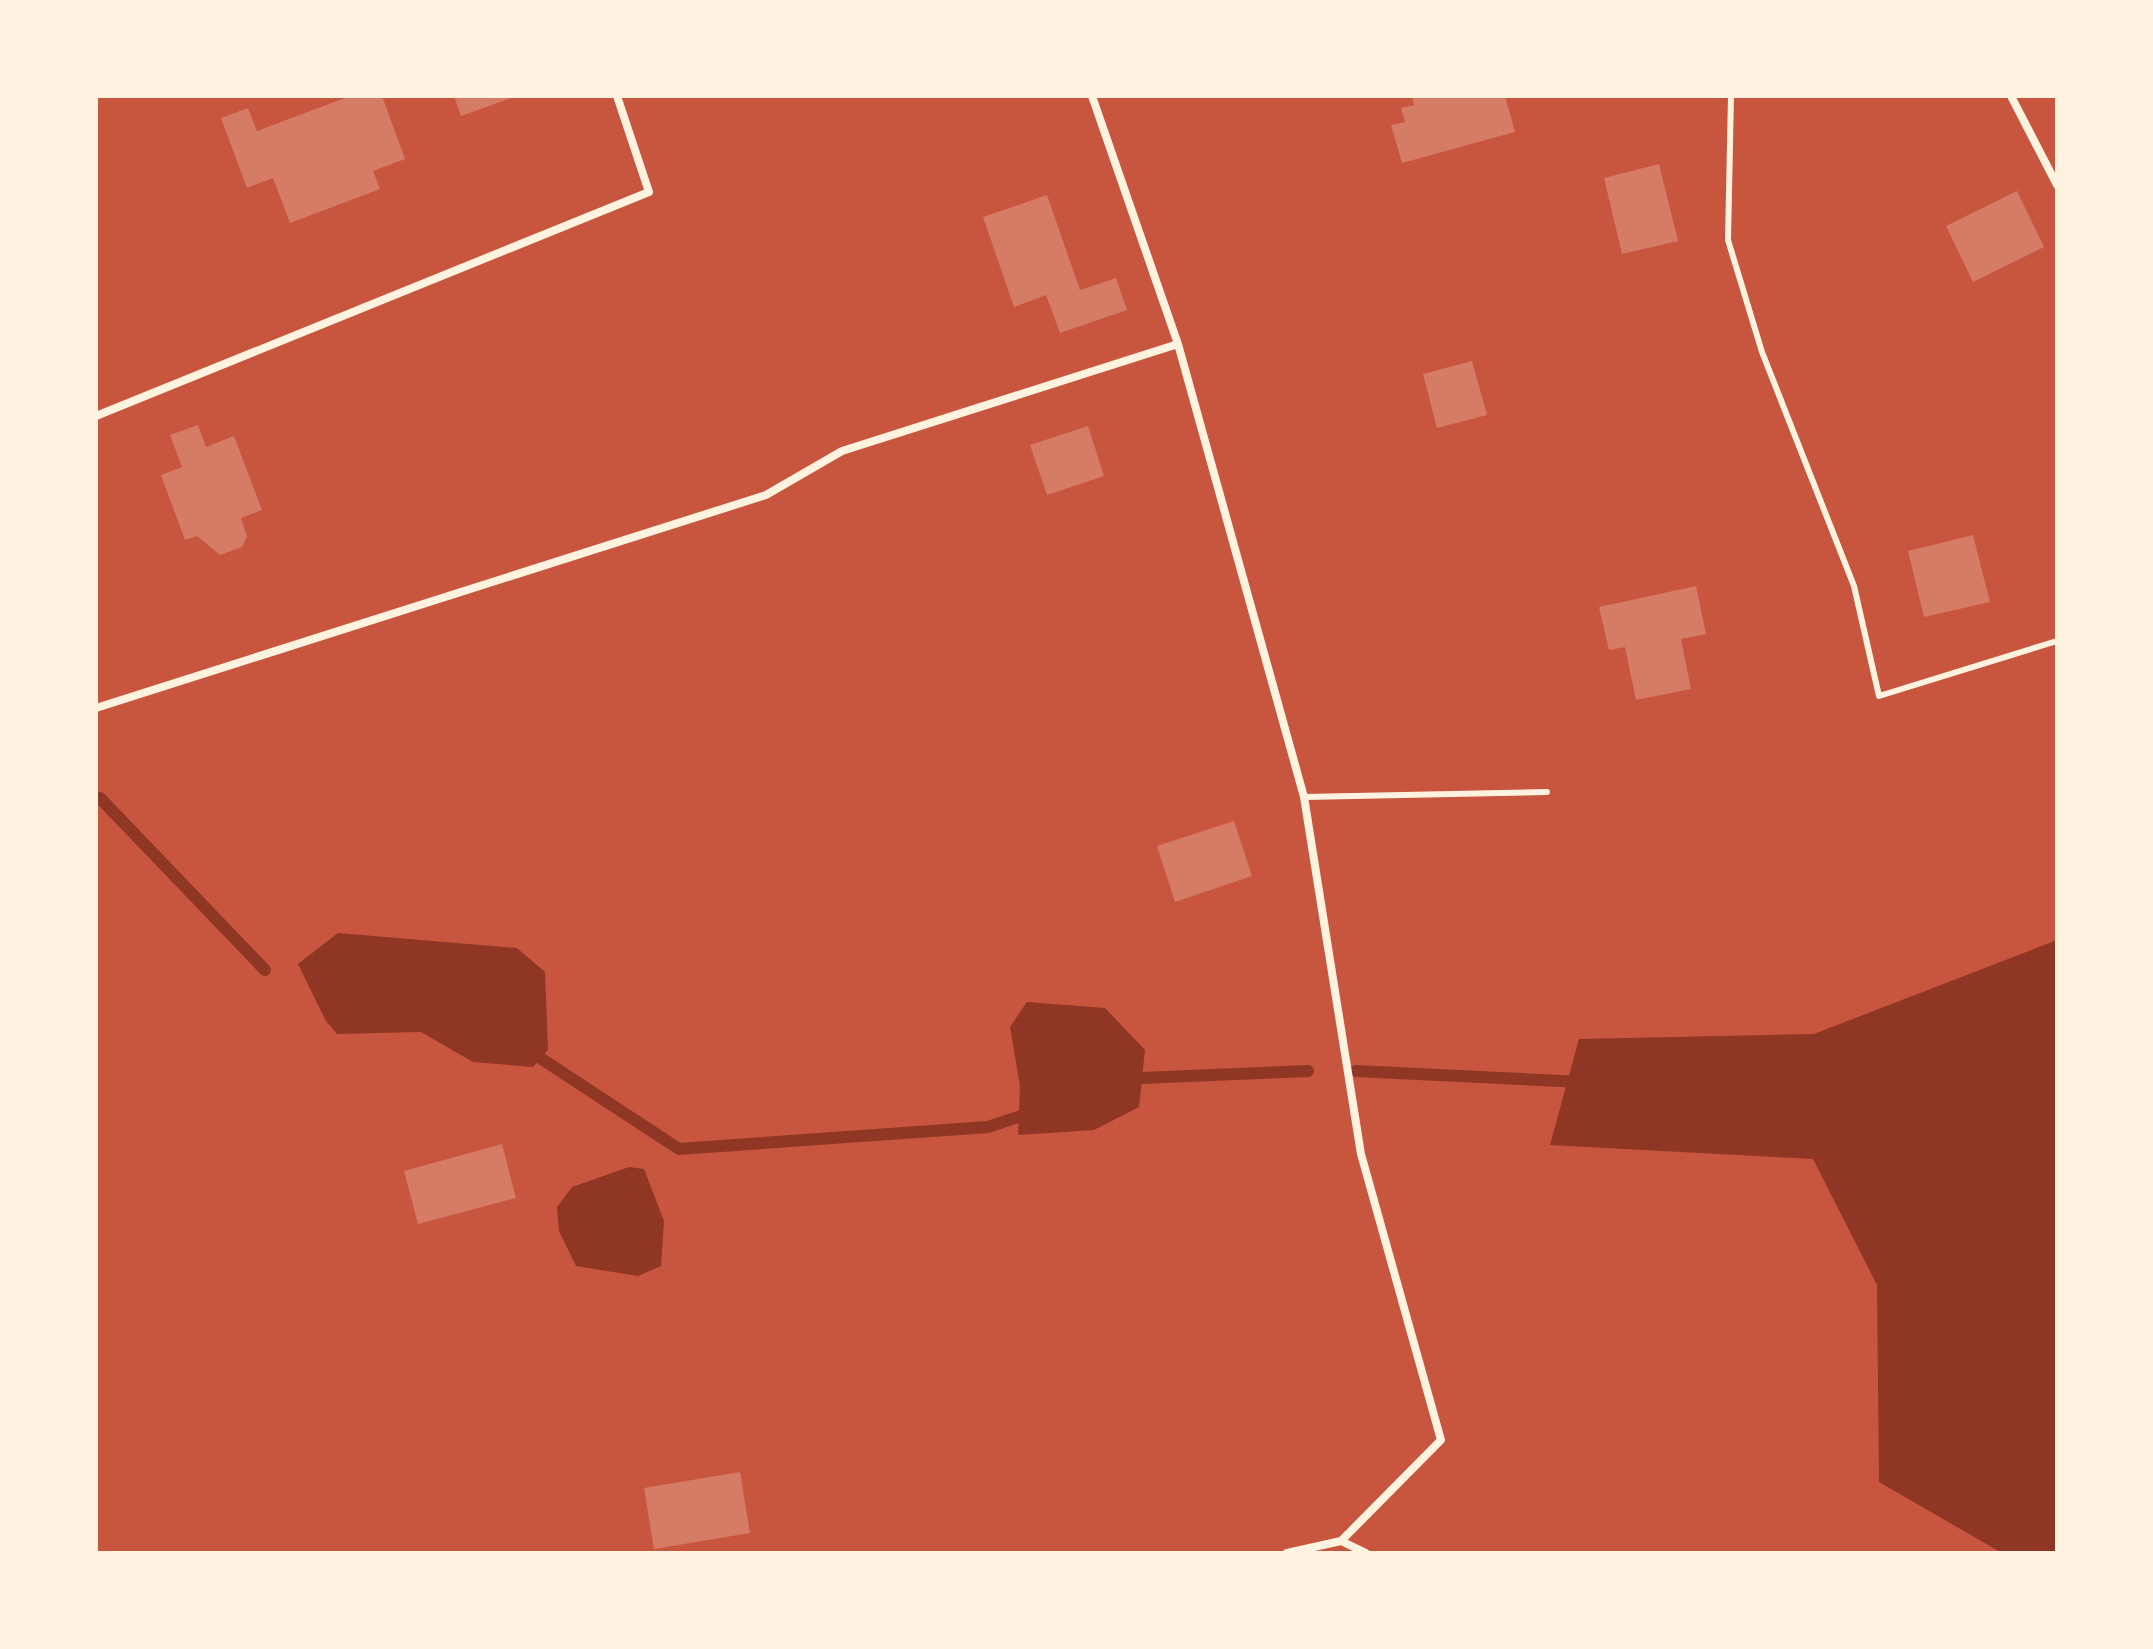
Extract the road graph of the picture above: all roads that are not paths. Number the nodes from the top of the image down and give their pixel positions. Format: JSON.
{"nodes":[{"id":1,"x":617,"y":96,"type":"edge"},
{"id":2,"x":1092,"y":96,"type":"edge"},
{"id":3,"x":1731,"y":96,"type":"edge"},
{"id":4,"x":2011,"y":96,"type":"edge"},
{"id":5,"x":2057,"y":185,"type":"edge"},
{"id":6,"x":1178,"y":344,"type":"junction"},
{"id":7,"x":96,"y":416,"type":"edge"},
{"id":8,"x":2057,"y":641,"type":"edge"},
{"id":9,"x":96,"y":708,"type":"edge"},
{"id":10,"x":1547,"y":792,"type":"dead end"},
{"id":11,"x":1304,"y":797,"type":"junction"},
{"id":12,"x":1341,"y":1541,"type":"junction"},
{"id":13,"x":1287,"y":1553,"type":"edge"},
{"id":14,"x":1366,"y":1553,"type":"edge"}],
"edges":[{"from":1,"to":7,"type":"street"},
{"from":2,"to":6,"type":"street"},
{"from":3,"to":8,"type":"lane"},
{"from":4,"to":5,"type":"street"},
{"from":6,"to":9,"type":"street"},
{"from":6,"to":11,"type":"street"},
{"from":10,"to":11,"type":"lane"},
{"from":11,"to":12,"type":"street"},
{"from":12,"to":13,"type":"street"},
{"from":12,"to":14,"type":"street"}]}
